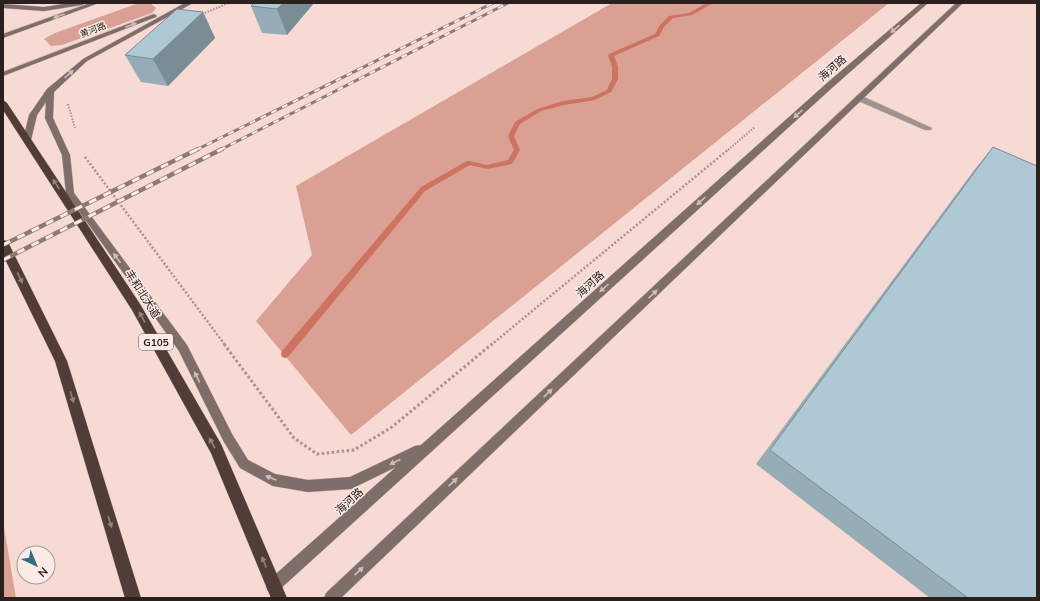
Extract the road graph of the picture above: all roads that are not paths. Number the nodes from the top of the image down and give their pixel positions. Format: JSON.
{"nodes":[{"id":1,"x":82,"y":3,"type":"edge"},
{"id":2,"x":96,"y":3,"type":"edge"},
{"id":3,"x":190,"y":3,"type":"edge"},
{"id":4,"x":925,"y":3,"type":"edge"},
{"id":5,"x":960,"y":3,"type":"edge"},
{"id":6,"x":3,"y":6,"type":"edge"},
{"id":7,"x":3,"y":36,"type":"edge"},
{"id":8,"x":3,"y":74,"type":"edge"},
{"id":9,"x":50,"y":91,"type":"junction"},
{"id":10,"x":859,"y":98,"type":"junction"},
{"id":11,"x":3,"y":103,"type":"edge"},
{"id":12,"x":928,"y":128,"type":"dead end"},
{"id":13,"x":27,"y":140,"type":"junction"},
{"id":14,"x":3,"y":244,"type":"edge"},
{"id":15,"x":430,"y":444,"type":"junction"},
{"id":16,"x":273,"y":586,"type":"junction"},
{"id":17,"x":133,"y":598,"type":"edge"},
{"id":18,"x":279,"y":598,"type":"edge"},
{"id":19,"x":330,"y":598,"type":"edge"}],
"edges":[{"from":1,"to":6,"type":"street"},
{"from":2,"to":7,"type":"street","one_way":true},
{"from":8,"to":3,"type":"street","name":"黄河路","one_way":true},
{"from":9,"to":3,"type":"street","one_way":true},
{"from":4,"to":15,"type":"street","name":"海河路","one_way":true},
{"from":5,"to":10,"type":"street"},
{"from":9,"to":13,"type":"street"},
{"from":15,"to":9,"type":"street","one_way":true},
{"from":10,"to":12,"type":"lane"},
{"from":19,"to":10,"type":"street","one_way":true},
{"from":11,"to":13,"type":"highway","name":"丰和北大道","number":"G105"},
{"from":16,"to":13,"type":"highway","name":"丰和北大道","number":"G105","one_way":true},
{"from":14,"to":17,"type":"highway","one_way":true},
{"from":15,"to":16,"type":"street","name":"海河路"},
{"from":16,"to":18,"type":"highway","name":"丰和北大道","number":"G105"}]}
